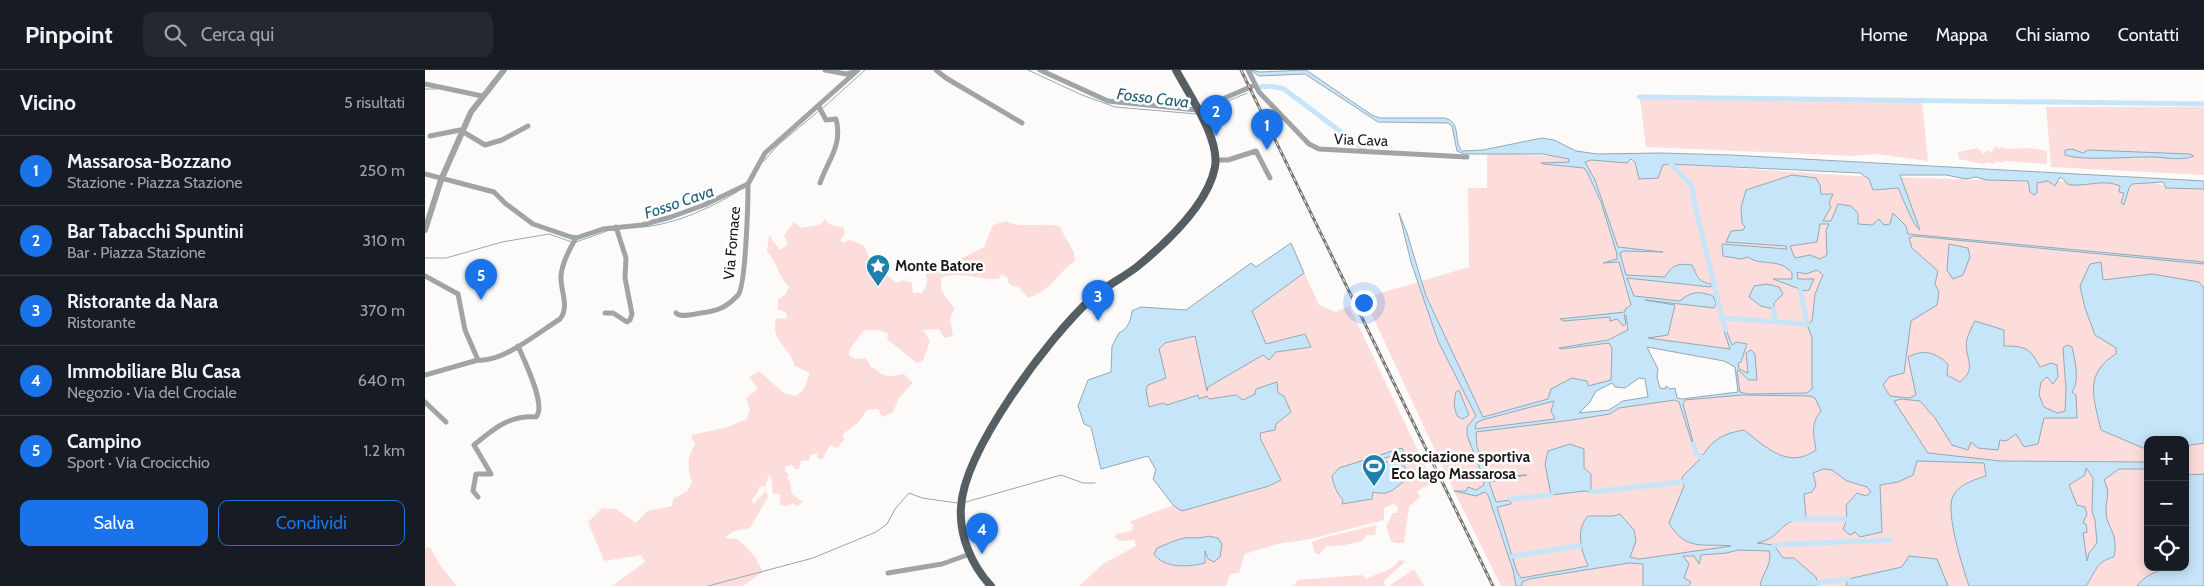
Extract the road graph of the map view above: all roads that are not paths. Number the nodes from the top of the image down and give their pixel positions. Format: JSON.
{"nodes":[{"id":1,"x":504,"y":70,"type":"edge"},
{"id":2,"x":825,"y":70,"type":"edge"},
{"id":3,"x":858,"y":70,"type":"edge"},
{"id":4,"x":936,"y":70,"type":"edge"},
{"id":5,"x":1040,"y":70,"type":"edge"},
{"id":6,"x":1176,"y":70,"type":"edge"},
{"id":7,"x":1248,"y":70,"type":"edge"},
{"id":8,"x":425,"y":84,"type":"edge"},
{"id":9,"x":1255,"y":85,"type":"junction"},
{"id":10,"x":482,"y":96,"type":"junction"},
{"id":11,"x":821,"y":109,"type":"junction"},
{"id":12,"x":1199,"y":112,"type":"junction"},
{"id":13,"x":1023,"y":122,"type":"dead end"},
{"id":14,"x":528,"y":126,"type":"dead end"},
{"id":15,"x":462,"y":130,"type":"junction"},
{"id":16,"x":430,"y":136,"type":"dead end"},
{"id":17,"x":1467,"y":157,"type":"dead end"},
{"id":18,"x":1216,"y":160,"type":"junction"},
{"id":19,"x":425,"y":174,"type":"edge"},
{"id":20,"x":1270,"y":178,"type":"dead end"},
{"id":21,"x":441,"y":180,"type":"junction"},
{"id":22,"x":820,"y":183,"type":"dead end"},
{"id":23,"x":748,"y":185,"type":"junction"},
{"id":24,"x":617,"y":228,"type":"junction"},
{"id":25,"x":425,"y":230,"type":"edge"},
{"id":26,"x":575,"y":240,"type":"junction"},
{"id":27,"x":425,"y":276,"type":"edge"},
{"id":28,"x":605,"y":313,"type":"dead end"},
{"id":29,"x":675,"y":313,"type":"dead end"},
{"id":30,"x":518,"y":346,"type":"junction"},
{"id":31,"x":478,"y":360,"type":"junction"},
{"id":32,"x":425,"y":375,"type":"edge"},
{"id":33,"x":425,"y":402,"type":"edge"},
{"id":34,"x":446,"y":422,"type":"dead end"},
{"id":35,"x":478,"y":497,"type":"dead end"},
{"id":36,"x":969,"y":554,"type":"junction"},
{"id":37,"x":888,"y":573,"type":"dead end"},
{"id":38,"x":991,"y":586,"type":"edge"}],
"edges":[{"from":1,"to":10,"type":"street"},
{"from":2,"to":3,"type":"street"},
{"from":3,"to":11,"type":"street"},
{"from":4,"to":13,"type":"street"},
{"from":5,"to":12,"type":"street"},
{"from":6,"to":12,"type":"main road"},
{"from":7,"to":9,"type":"street","name":"Via Cava"},
{"from":8,"to":10,"type":"street"},
{"from":9,"to":12,"type":"street"},
{"from":9,"to":17,"type":"street","name":"Via Cava"},
{"from":10,"to":15,"type":"street"},
{"from":11,"to":22,"type":"street"},
{"from":11,"to":23,"type":"street"},
{"from":12,"to":18,"type":"main road"},
{"from":14,"to":15,"type":"street"},
{"from":15,"to":16,"type":"street"},
{"from":15,"to":21,"type":"street"},
{"from":18,"to":20,"type":"street"},
{"from":18,"to":36,"type":"main road"},
{"from":19,"to":21,"type":"street"},
{"from":21,"to":25,"type":"street"},
{"from":21,"to":26,"type":"street"},
{"from":23,"to":24,"type":"street"},
{"from":23,"to":29,"type":"street","name":"Via Fornace"},
{"from":24,"to":26,"type":"street"},
{"from":24,"to":28,"type":"street"},
{"from":26,"to":30,"type":"street"},
{"from":27,"to":31,"type":"street"},
{"from":30,"to":31,"type":"street"},
{"from":30,"to":35,"type":"street"},
{"from":31,"to":32,"type":"street"},
{"from":33,"to":34,"type":"street"},
{"from":36,"to":37,"type":"street"},
{"from":36,"to":38,"type":"main road"}]}
